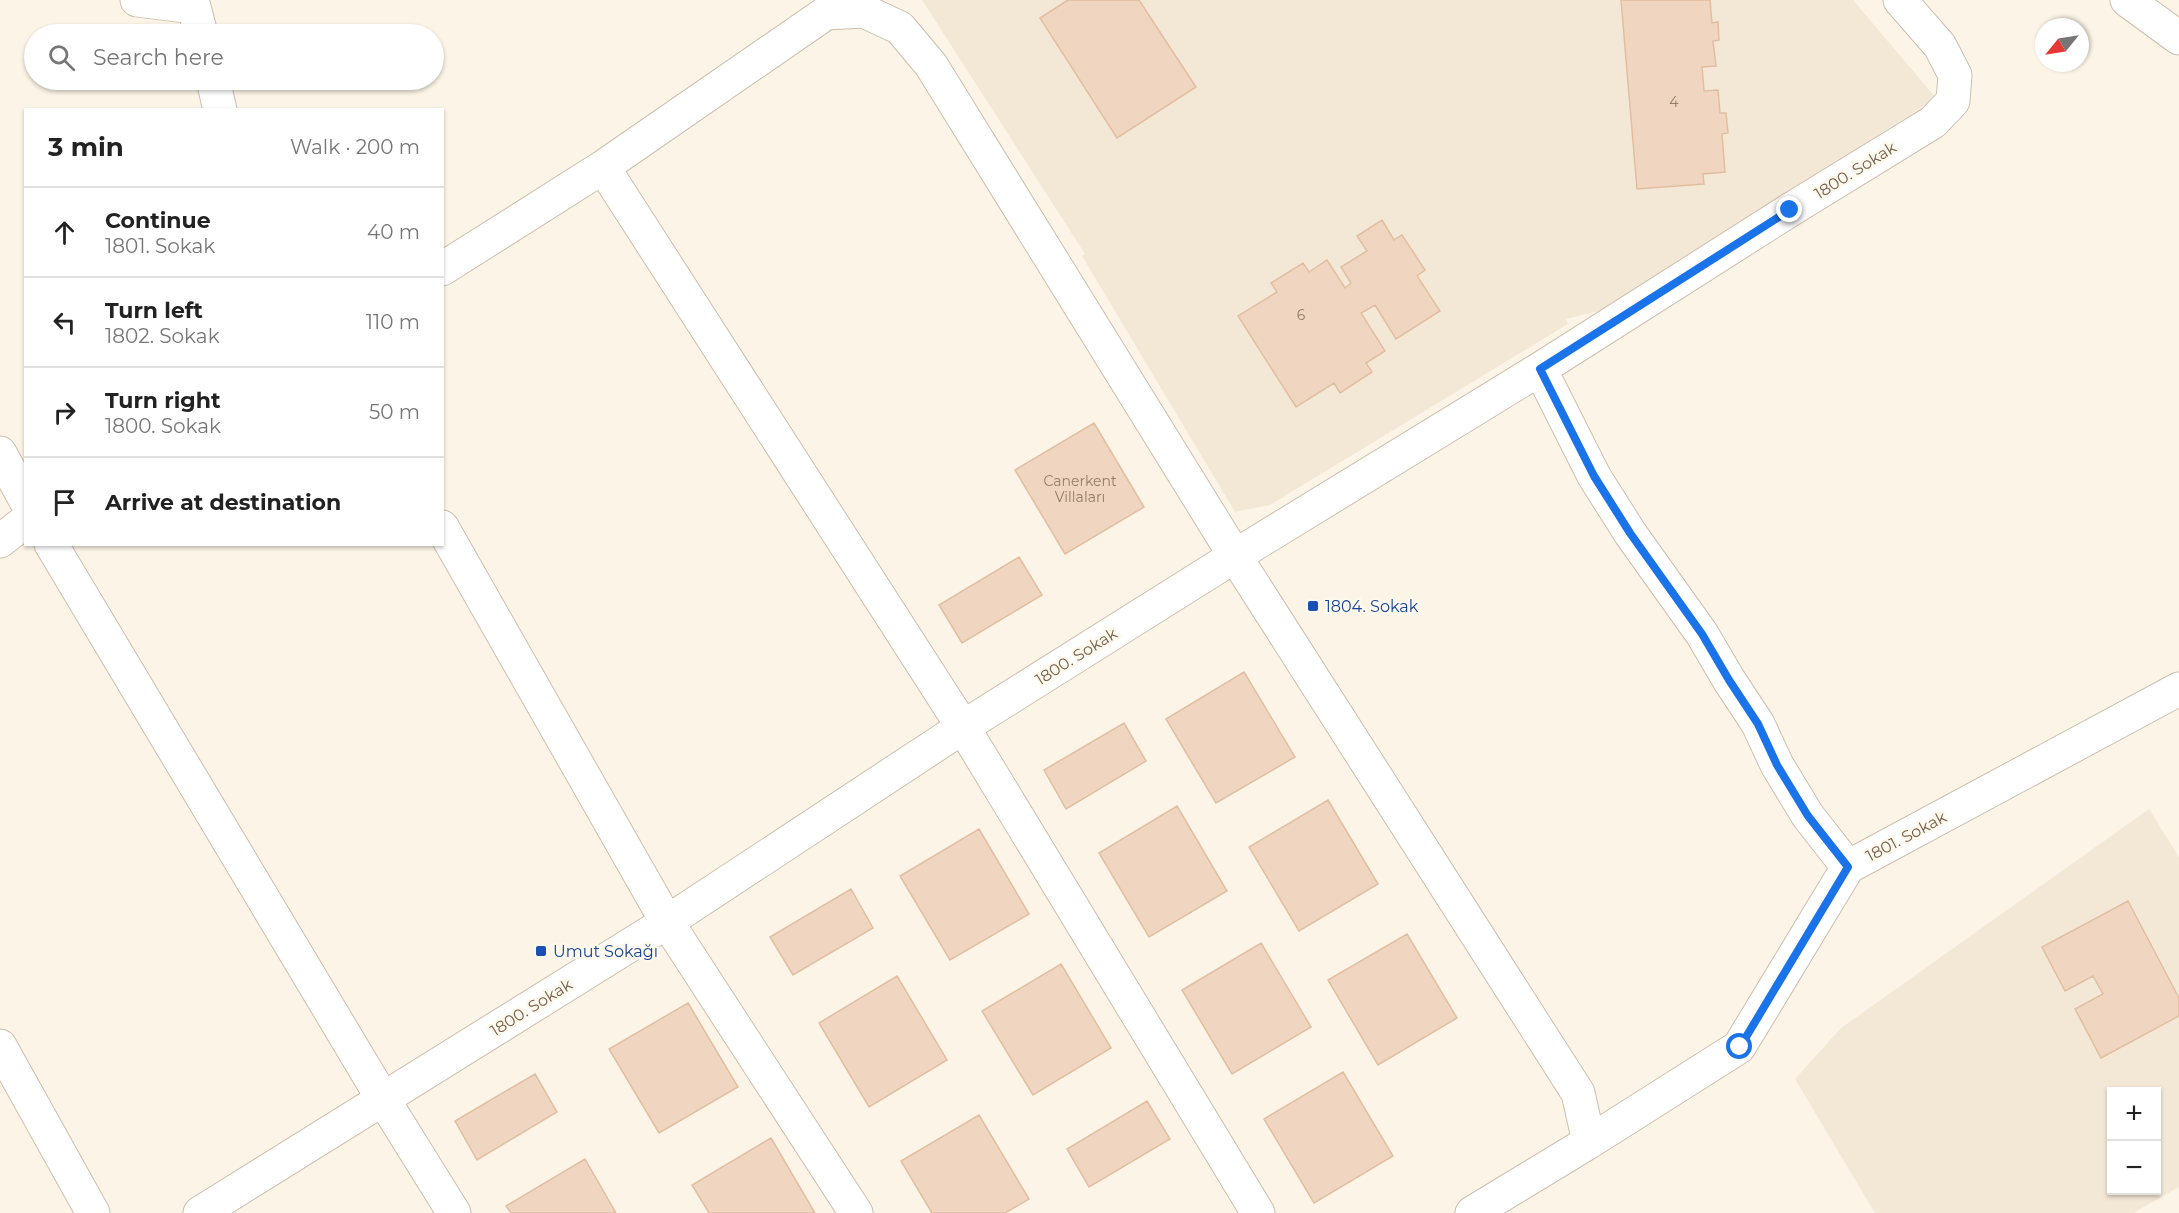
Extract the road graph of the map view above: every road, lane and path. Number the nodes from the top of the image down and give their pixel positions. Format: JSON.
{"nodes":[{"id":1,"x":137,"y":0,"type":"edge"},
{"id":2,"x":1900,"y":0,"type":"edge"},
{"id":3,"x":2127,"y":0,"type":"edge"},
{"id":4,"x":832,"y":7,"type":"edge"},
{"id":5,"x":197,"y":14,"type":"edge"},
{"id":6,"x":2179,"y":38,"type":"edge"},
{"id":7,"x":215,"y":90,"type":"edge"},
{"id":8,"x":220,"y":108,"type":"edge"},
{"id":9,"x":603,"y":167,"type":"junction"},
{"id":10,"x":444,"y":268,"type":"edge"},
{"id":11,"x":1540,"y":369,"type":"junction"},
{"id":12,"x":0,"y":453,"type":"edge"},
{"id":13,"x":24,"y":497,"type":"edge"},
{"id":14,"x":24,"y":523,"type":"edge"},
{"id":15,"x":444,"y":531,"type":"edge"},
{"id":16,"x":0,"y":541,"type":"edge"},
{"id":17,"x":52,"y":546,"type":"edge"},
{"id":18,"x":1235,"y":556,"type":"junction"},
{"id":19,"x":2179,"y":688,"type":"edge"},
{"id":20,"x":963,"y":728,"type":"junction"},
{"id":21,"x":1848,"y":867,"type":"junction"},
{"id":22,"x":667,"y":922,"type":"junction"},
{"id":23,"x":0,"y":1046,"type":"edge"},
{"id":24,"x":383,"y":1099,"type":"junction"},
{"id":25,"x":1589,"y":1142,"type":"junction"},
{"id":26,"x":93,"y":1213,"type":"edge"},
{"id":27,"x":200,"y":1213,"type":"edge"},
{"id":28,"x":454,"y":1213,"type":"edge"},
{"id":29,"x":856,"y":1213,"type":"edge"},
{"id":30,"x":1258,"y":1213,"type":"edge"},
{"id":31,"x":1472,"y":1213,"type":"edge"}],
"edges":[{"from":1,"to":5,"type":"street"},
{"from":2,"to":11,"type":"street","name":"1800. Sokak"},
{"from":3,"to":6,"type":"street"},
{"from":4,"to":9,"type":"street"},
{"from":4,"to":18,"type":"street"},
{"from":7,"to":8,"type":"street"},
{"from":9,"to":10,"type":"street"},
{"from":9,"to":20,"type":"street"},
{"from":11,"to":18,"type":"street","name":"1800. Sokak"},
{"from":11,"to":21,"type":"street"},
{"from":12,"to":13,"type":"street"},
{"from":14,"to":16,"type":"street"},
{"from":15,"to":22,"type":"street"},
{"from":17,"to":24,"type":"street"},
{"from":18,"to":20,"type":"street","name":"1800. Sokak"},
{"from":18,"to":25,"type":"street"},
{"from":19,"to":21,"type":"street","name":"1801. Sokak"},
{"from":20,"to":22,"type":"street","name":"1800. Sokak"},
{"from":20,"to":30,"type":"street"},
{"from":21,"to":25,"type":"street","name":"1801. Sokak"},
{"from":22,"to":24,"type":"street","name":"1800. Sokak"},
{"from":22,"to":29,"type":"street"},
{"from":23,"to":26,"type":"street"},
{"from":24,"to":27,"type":"street","name":"1800. Sokak"},
{"from":24,"to":28,"type":"street"},
{"from":25,"to":31,"type":"street","name":"1801. Sokak"}]}
